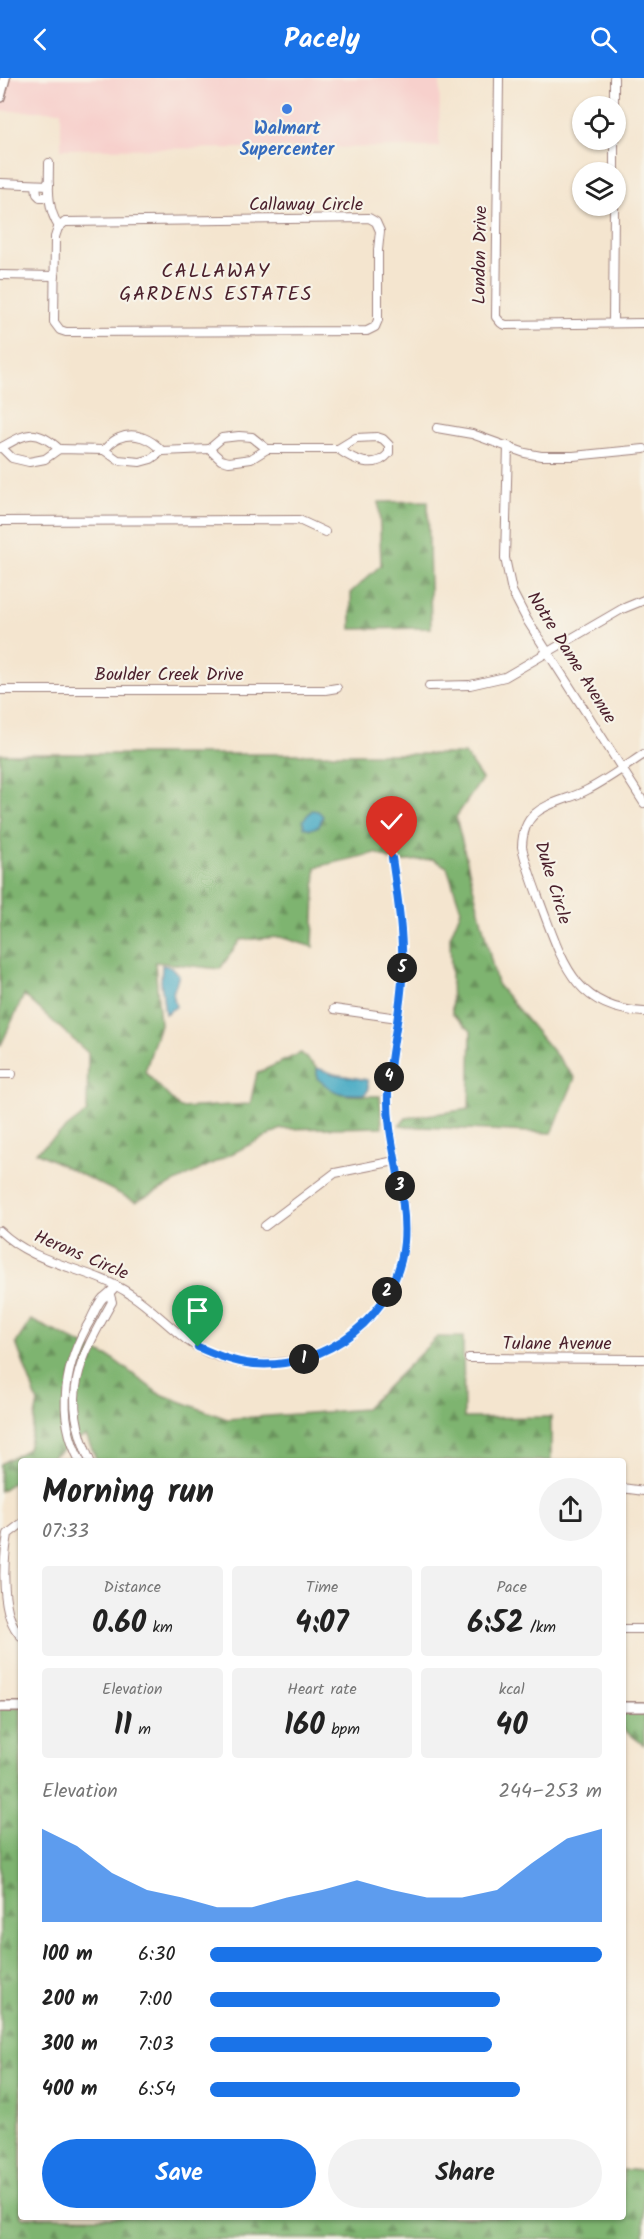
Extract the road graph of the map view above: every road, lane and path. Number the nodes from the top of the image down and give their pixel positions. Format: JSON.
{"nodes":[{"id":1,"x":5,"y":78,"type":"edge"},
{"id":2,"x":499,"y":78,"type":"edge"},
{"id":3,"x":614,"y":78,"type":"edge"},
{"id":4,"x":614,"y":96,"type":"edge"},
{"id":5,"x":0,"y":97,"type":"edge"},
{"id":6,"x":49,"y":163,"type":"dead end"},
{"id":7,"x":0,"y":183,"type":"edge"},
{"id":8,"x":36,"y":185,"type":"junction"},
{"id":9,"x":49,"y":185,"type":"junction"},
{"id":10,"x":49,"y":197,"type":"junction"},
{"id":11,"x":614,"y":216,"type":"edge"},
{"id":12,"x":59,"y":227,"type":"junction"},
{"id":13,"x":0,"y":275,"type":"edge"},
{"id":14,"x":55,"y":276,"type":"junction"},
{"id":15,"x":613,"y":323,"type":"junction"},
{"id":16,"x":644,"y":323,"type":"edge"},
{"id":17,"x":437,"y":428,"type":"dead end"},
{"id":18,"x":508,"y":446,"type":"junction"},
{"id":19,"x":1,"y":448,"type":"edge"},
{"id":20,"x":644,"y":448,"type":"edge"},
{"id":21,"x":58,"y":449,"type":"junction"},
{"id":22,"x":209,"y":449,"type":"junction"},
{"id":23,"x":267,"y":449,"type":"junction"},
{"id":24,"x":338,"y":449,"type":"junction"},
{"id":25,"x":104,"y":450,"type":"junction"},
{"id":26,"x":162,"y":451,"type":"junction"},
{"id":27,"x":0,"y":521,"type":"edge"},
{"id":28,"x":325,"y":532,"type":"dead end"},
{"id":29,"x":644,"y":600,"type":"edge"},
{"id":30,"x":548,"y":653,"type":"junction"},
{"id":31,"x":429,"y":686,"type":"dead end"},
{"id":32,"x":337,"y":688,"type":"dead end"},
{"id":33,"x":0,"y":690,"type":"edge"},
{"id":34,"x":644,"y":754,"type":"edge"},
{"id":35,"x":622,"y":769,"type":"junction"},
{"id":36,"x":644,"y":803,"type":"edge"},
{"id":37,"x":392,"y":858,"type":"dead end"},
{"id":38,"x":334,"y":1010,"type":"dead end"},
{"id":39,"x":644,"y":1012,"type":"edge"},
{"id":40,"x":398,"y":1018,"type":"junction"},
{"id":41,"x":0,"y":1074,"type":"edge"},
{"id":42,"x":12,"y":1074,"type":"dead end"},
{"id":43,"x":395,"y":1161,"type":"junction"},
{"id":44,"x":264,"y":1226,"type":"dead end"},
{"id":45,"x":1,"y":1233,"type":"edge"},
{"id":46,"x":116,"y":1286,"type":"junction"},
{"id":47,"x":110,"y":1295,"type":"junction"},
{"id":48,"x":469,"y":1358,"type":"dead end"},
{"id":49,"x":644,"y":1359,"type":"edge"},
{"id":50,"x":79,"y":1458,"type":"edge"},
{"id":51,"x":89,"y":1458,"type":"edge"},
{"id":52,"x":626,"y":1489,"type":"edge"},
{"id":53,"x":644,"y":1491,"type":"edge"},
{"id":54,"x":18,"y":1526,"type":"edge"},
{"id":55,"x":626,"y":1629,"type":"edge"},
{"id":56,"x":644,"y":1629,"type":"edge"},
{"id":57,"x":18,"y":1634,"type":"edge"},
{"id":58,"x":0,"y":1707,"type":"edge"},
{"id":59,"x":18,"y":1707,"type":"edge"},
{"id":60,"x":626,"y":1707,"type":"edge"},
{"id":61,"x":644,"y":1707,"type":"edge"}],
"edges":[{"from":1,"to":5,"type":"street"},
{"from":2,"to":15,"type":"street","name":"London Drive"},
{"from":3,"to":4,"type":"street"},
{"from":6,"to":9,"type":"street"},
{"from":7,"to":8,"type":"street"},
{"from":8,"to":9,"type":"street"},
{"from":8,"to":10,"type":"street"},
{"from":9,"to":10,"type":"street"},
{"from":10,"to":12,"type":"street"},
{"from":11,"to":15,"type":"street"},
{"from":12,"to":14,"type":"street","name":"Callaway Circle"},
{"from":12,"to":14,"type":"street","name":"Callaway Circle"},
{"from":13,"to":14,"type":"street"},
{"from":15,"to":16,"type":"street","name":"London Drive"},
{"from":17,"to":18,"type":"street"},
{"from":18,"to":20,"type":"street"},
{"from":18,"to":30,"type":"street","name":"Notre Dame Avenue"},
{"from":19,"to":21,"type":"street"},
{"from":19,"to":21,"type":"street"},
{"from":21,"to":25,"type":"street"},
{"from":22,"to":23,"type":"street"},
{"from":22,"to":23,"type":"street"},
{"from":22,"to":26,"type":"street"},
{"from":23,"to":24,"type":"street"},
{"from":24,"to":24,"type":"street"},
{"from":25,"to":26,"type":"street"},
{"from":25,"to":26,"type":"street"},
{"from":27,"to":28,"type":"street"},
{"from":29,"to":30,"type":"street"},
{"from":30,"to":31,"type":"street"},
{"from":30,"to":35,"type":"street","name":"Notre Dame Avenue"},
{"from":32,"to":33,"type":"street","name":"Boulder Creek Drive"},
{"from":34,"to":35,"type":"street","name":"Duke Circle"},
{"from":35,"to":36,"type":"street","name":"Notre Dame Avenue"},
{"from":35,"to":39,"type":"street","name":"Duke Circle"},
{"from":37,"to":40,"type":"street","name":"Herons Circle"},
{"from":38,"to":40,"type":"street"},
{"from":40,"to":43,"type":"street","name":"Herons Circle"},
{"from":41,"to":42,"type":"street"},
{"from":43,"to":44,"type":"street"},
{"from":43,"to":46,"type":"street","name":"Herons Circle"},
{"from":45,"to":46,"type":"street","name":"Herons Circle"},
{"from":46,"to":47,"type":"street"},
{"from":47,"to":50,"type":"street"},
{"from":47,"to":51,"type":"street"},
{"from":48,"to":49,"type":"street","name":"Tulane Avenue"},
{"from":52,"to":53,"type":"street"},
{"from":54,"to":57,"type":"street"},
{"from":55,"to":56,"type":"street"},
{"from":58,"to":59,"type":"street"},
{"from":60,"to":61,"type":"street"}]}
